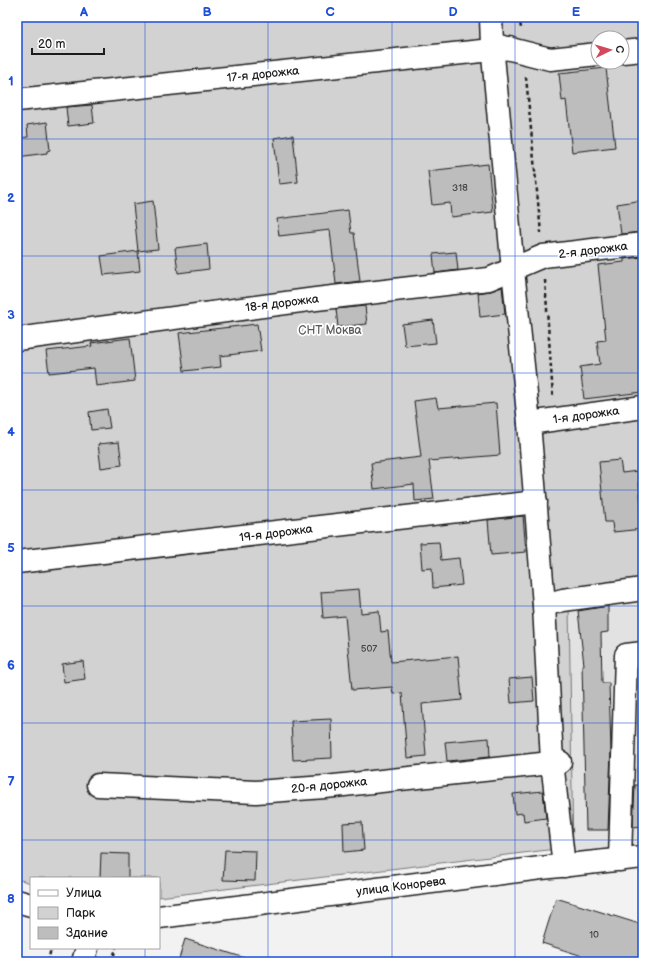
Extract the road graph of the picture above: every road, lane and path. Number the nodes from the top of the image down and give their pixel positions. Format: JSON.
{"nodes":[{"id":1,"x":491,"y":17,"type":"edge"},
{"id":2,"x":498,"y":48,"type":"junction"},
{"id":3,"x":643,"y":50,"type":"edge"},
{"id":4,"x":630,"y":51,"type":"edge"},
{"id":5,"x":590,"y":55,"type":"edge"},
{"id":6,"x":17,"y":100,"type":"edge"},
{"id":7,"x":643,"y":244,"type":"edge"},
{"id":8,"x":544,"y":256,"type":"joint"},
{"id":9,"x":512,"y":270,"type":"junction"},
{"id":10,"x":17,"y":339,"type":"edge"},
{"id":11,"x":643,"y":407,"type":"edge"},
{"id":12,"x":529,"y":423,"type":"junction"},
{"id":13,"x":536,"y":502,"type":"junction"},
{"id":14,"x":17,"y":562,"type":"edge"},
{"id":15,"x":643,"y":590,"type":"edge"},
{"id":16,"x":544,"y":605,"type":"junction"},
{"id":17,"x":643,"y":653,"type":"edge"},
{"id":18,"x":556,"y":762,"type":"junction"},
{"id":19,"x":98,"y":785,"type":"dead end"},
{"id":20,"x":643,"y":858,"type":"edge"},
{"id":21,"x":620,"y":860,"type":"junction"},
{"id":22,"x":564,"y":866,"type":"junction"},
{"id":23,"x":17,"y":901,"type":"edge"},
{"id":24,"x":30,"y":905,"type":"edge"},
{"id":25,"x":160,"y":917,"type":"edge"},
{"id":26,"x":51,"y":949,"type":"edge"},
{"id":27,"x":87,"y":949,"type":"edge"},
{"id":28,"x":116,"y":949,"type":"edge"},
{"id":29,"x":48,"y":962,"type":"edge"},
{"id":30,"x":83,"y":962,"type":"edge"},
{"id":31,"x":112,"y":962,"type":"edge"}],
"edges":[{"from":1,"to":2,"type":"street"},
{"from":2,"to":5,"type":"street"},
{"from":2,"to":6,"type":"street","name":"17-я дорожка"},
{"from":2,"to":9,"type":"street"},
{"from":3,"to":4,"type":"street"},
{"from":7,"to":8,"type":"street","name":"2-я дорожка"},
{"from":8,"to":9,"type":"street","name":"18-я дорожка"},
{"from":9,"to":10,"type":"street","name":"18-я дорожка"},
{"from":9,"to":12,"type":"street"},
{"from":11,"to":12,"type":"street","name":"1-я дорожка"},
{"from":12,"to":13,"type":"street"},
{"from":13,"to":14,"type":"street","name":"19-я дорожка"},
{"from":13,"to":16,"type":"street"},
{"from":15,"to":16,"type":"street"},
{"from":16,"to":18,"type":"street"},
{"from":17,"to":21,"type":"street"},
{"from":18,"to":19,"type":"street","name":"20-я дорожка"},
{"from":18,"to":22,"type":"street"},
{"from":20,"to":21,"type":"street","name":"улица Конорева"},
{"from":21,"to":22,"type":"street","name":"улица Конорева"},
{"from":22,"to":25,"type":"street","name":"улица Конорева"},
{"from":23,"to":24,"type":"street"},
{"from":26,"to":29,"type":"path"},
{"from":27,"to":30,"type":"street"},
{"from":28,"to":31,"type":"path"}]}
